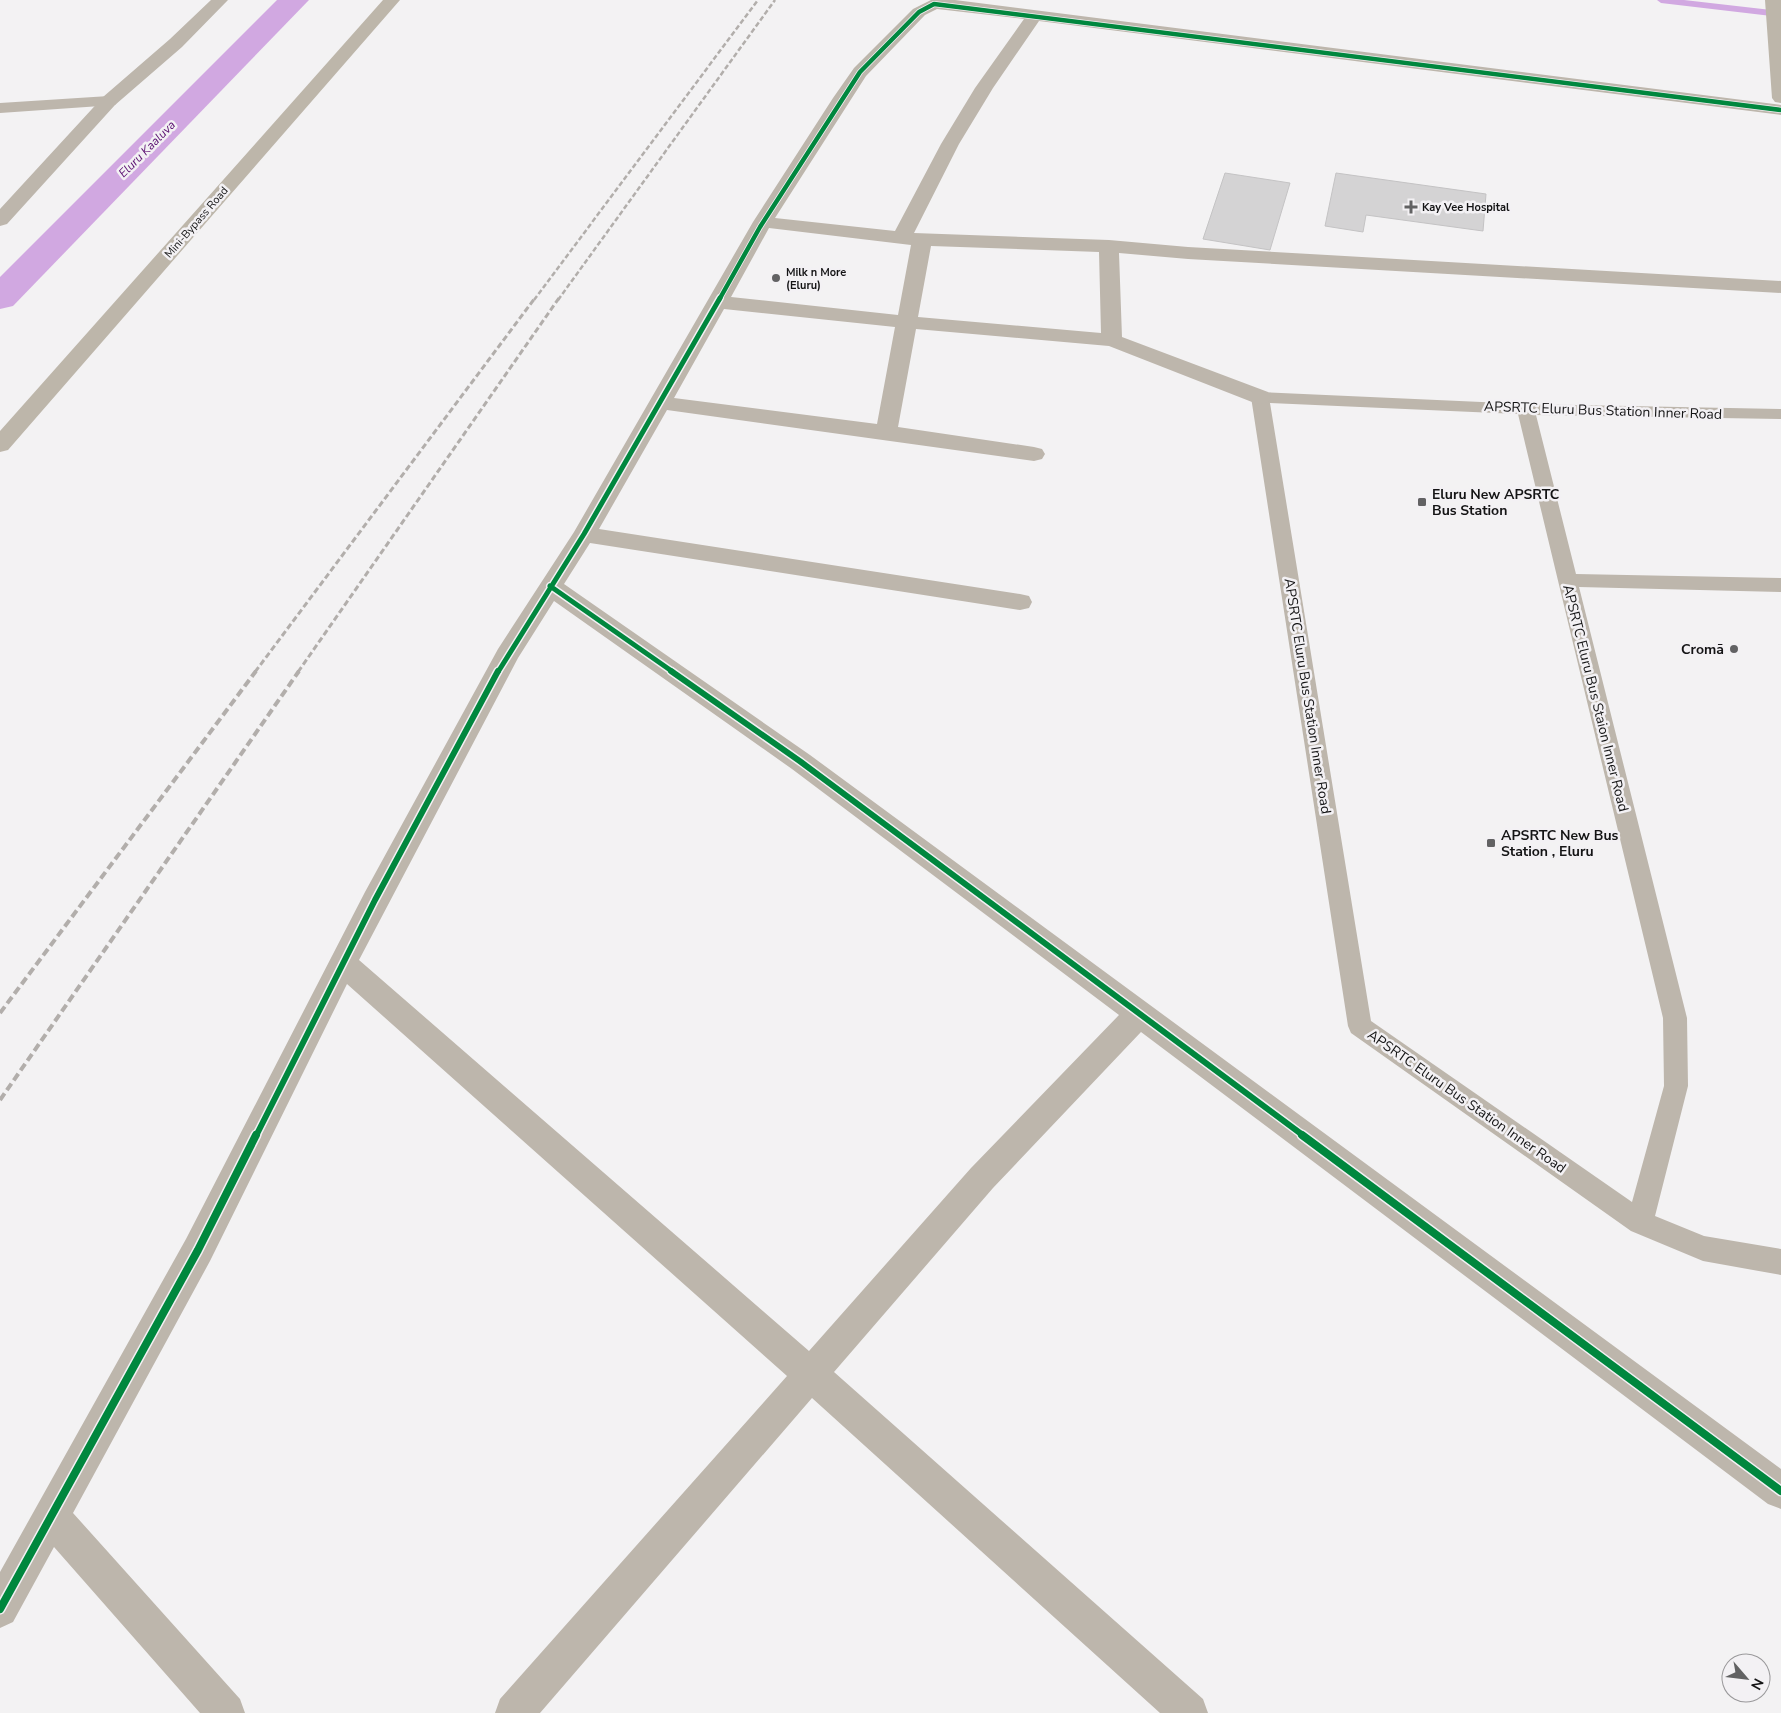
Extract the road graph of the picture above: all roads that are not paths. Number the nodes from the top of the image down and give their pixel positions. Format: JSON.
{"nodes":[{"id":1,"x":220,"y":0,"type":"edge"},
{"id":2,"x":392,"y":0,"type":"edge"},
{"id":3,"x":1773,"y":0,"type":"edge"},
{"id":4,"x":1035,"y":15,"type":"junction"},
{"id":5,"x":1781,"y":100,"type":"edge"},
{"id":6,"x":109,"y":101,"type":"junction"},
{"id":7,"x":0,"y":108,"type":"edge"},
{"id":8,"x":0,"y":220,"type":"edge"},
{"id":9,"x":764,"y":222,"type":"junction"},
{"id":10,"x":912,"y":239,"type":"junction"},
{"id":11,"x":1109,"y":246,"type":"junction"},
{"id":12,"x":1781,"y":287,"type":"edge"},
{"id":13,"x":718,"y":302,"type":"junction"},
{"id":14,"x":906,"y":322,"type":"junction"},
{"id":15,"x":1112,"y":340,"type":"junction"},
{"id":16,"x":1260,"y":397,"type":"junction"},
{"id":17,"x":661,"y":403,"type":"junction"},
{"id":18,"x":1526,"y":409,"type":"junction"},
{"id":19,"x":1781,"y":414,"type":"edge"},
{"id":20,"x":886,"y":432,"type":"junction"},
{"id":21,"x":0,"y":445,"type":"edge"},
{"id":22,"x":1034,"y":454,"type":"dead end"},
{"id":23,"x":584,"y":534,"type":"junction"},
{"id":24,"x":1567,"y":580,"type":"junction"},
{"id":25,"x":1781,"y":585,"type":"edge"},
{"id":26,"x":550,"y":586,"type":"junction"},
{"id":27,"x":1020,"y":602,"type":"dead end"},
{"id":28,"x":343,"y":963,"type":"junction"},
{"id":29,"x":1140,"y":1014,"type":"junction"},
{"id":30,"x":1640,"y":1222,"type":"junction"},
{"id":31,"x":1781,"y":1262,"type":"edge"},
{"id":32,"x":809,"y":1373,"type":"junction"},
{"id":33,"x":1781,"y":1491,"type":"edge"},
{"id":34,"x":52,"y":1517,"type":"junction"},
{"id":35,"x":0,"y":1609,"type":"edge"},
{"id":36,"x":226,"y":1713,"type":"edge"},
{"id":37,"x":514,"y":1713,"type":"edge"},
{"id":38,"x":1189,"y":1713,"type":"edge"}],
"edges":[{"from":1,"to":6,"type":"street"},
{"from":2,"to":21,"type":"main road","name":"Mini-Bypass Road"},
{"from":3,"to":5,"type":"main road"},
{"from":4,"to":5,"type":"street"},
{"from":4,"to":9,"type":"street"},
{"from":4,"to":10,"type":"street"},
{"from":6,"to":7,"type":"street"},
{"from":6,"to":8,"type":"street"},
{"from":9,"to":10,"type":"street"},
{"from":9,"to":13,"type":"street"},
{"from":10,"to":11,"type":"street"},
{"from":10,"to":14,"type":"street"},
{"from":11,"to":12,"type":"street"},
{"from":11,"to":15,"type":"street"},
{"from":13,"to":14,"type":"street"},
{"from":13,"to":17,"type":"street"},
{"from":14,"to":15,"type":"street"},
{"from":14,"to":20,"type":"street"},
{"from":15,"to":16,"type":"street"},
{"from":16,"to":18,"type":"lane","name":"APSRTC Eluru Bus Station Inner Road"},
{"from":16,"to":30,"type":"lane","name":"APSRTC Eluru Bus Station Inner Road"},
{"from":17,"to":20,"type":"street"},
{"from":17,"to":23,"type":"street"},
{"from":18,"to":19,"type":"lane","name":"APSRTC Eluru Bus Station Inner Road"},
{"from":18,"to":24,"type":"lane","name":"APSRTC Eluru Bus Staion Inner Road"},
{"from":20,"to":22,"type":"street"},
{"from":23,"to":26,"type":"street"},
{"from":23,"to":27,"type":"street"},
{"from":24,"to":25,"type":"lane"},
{"from":24,"to":30,"type":"lane","name":"APSRTC Eluru Bus Staion Inner Road"},
{"from":26,"to":28,"type":"street"},
{"from":26,"to":29,"type":"street"},
{"from":28,"to":32,"type":"street"},
{"from":28,"to":34,"type":"street"},
{"from":29,"to":32,"type":"street"},
{"from":29,"to":33,"type":"street"},
{"from":30,"to":31,"type":"lane","name":"APSRTC Eluru Bus Station Inner Road"},
{"from":32,"to":37,"type":"street"},
{"from":32,"to":38,"type":"street"},
{"from":34,"to":35,"type":"street"},
{"from":34,"to":36,"type":"street"}]}
